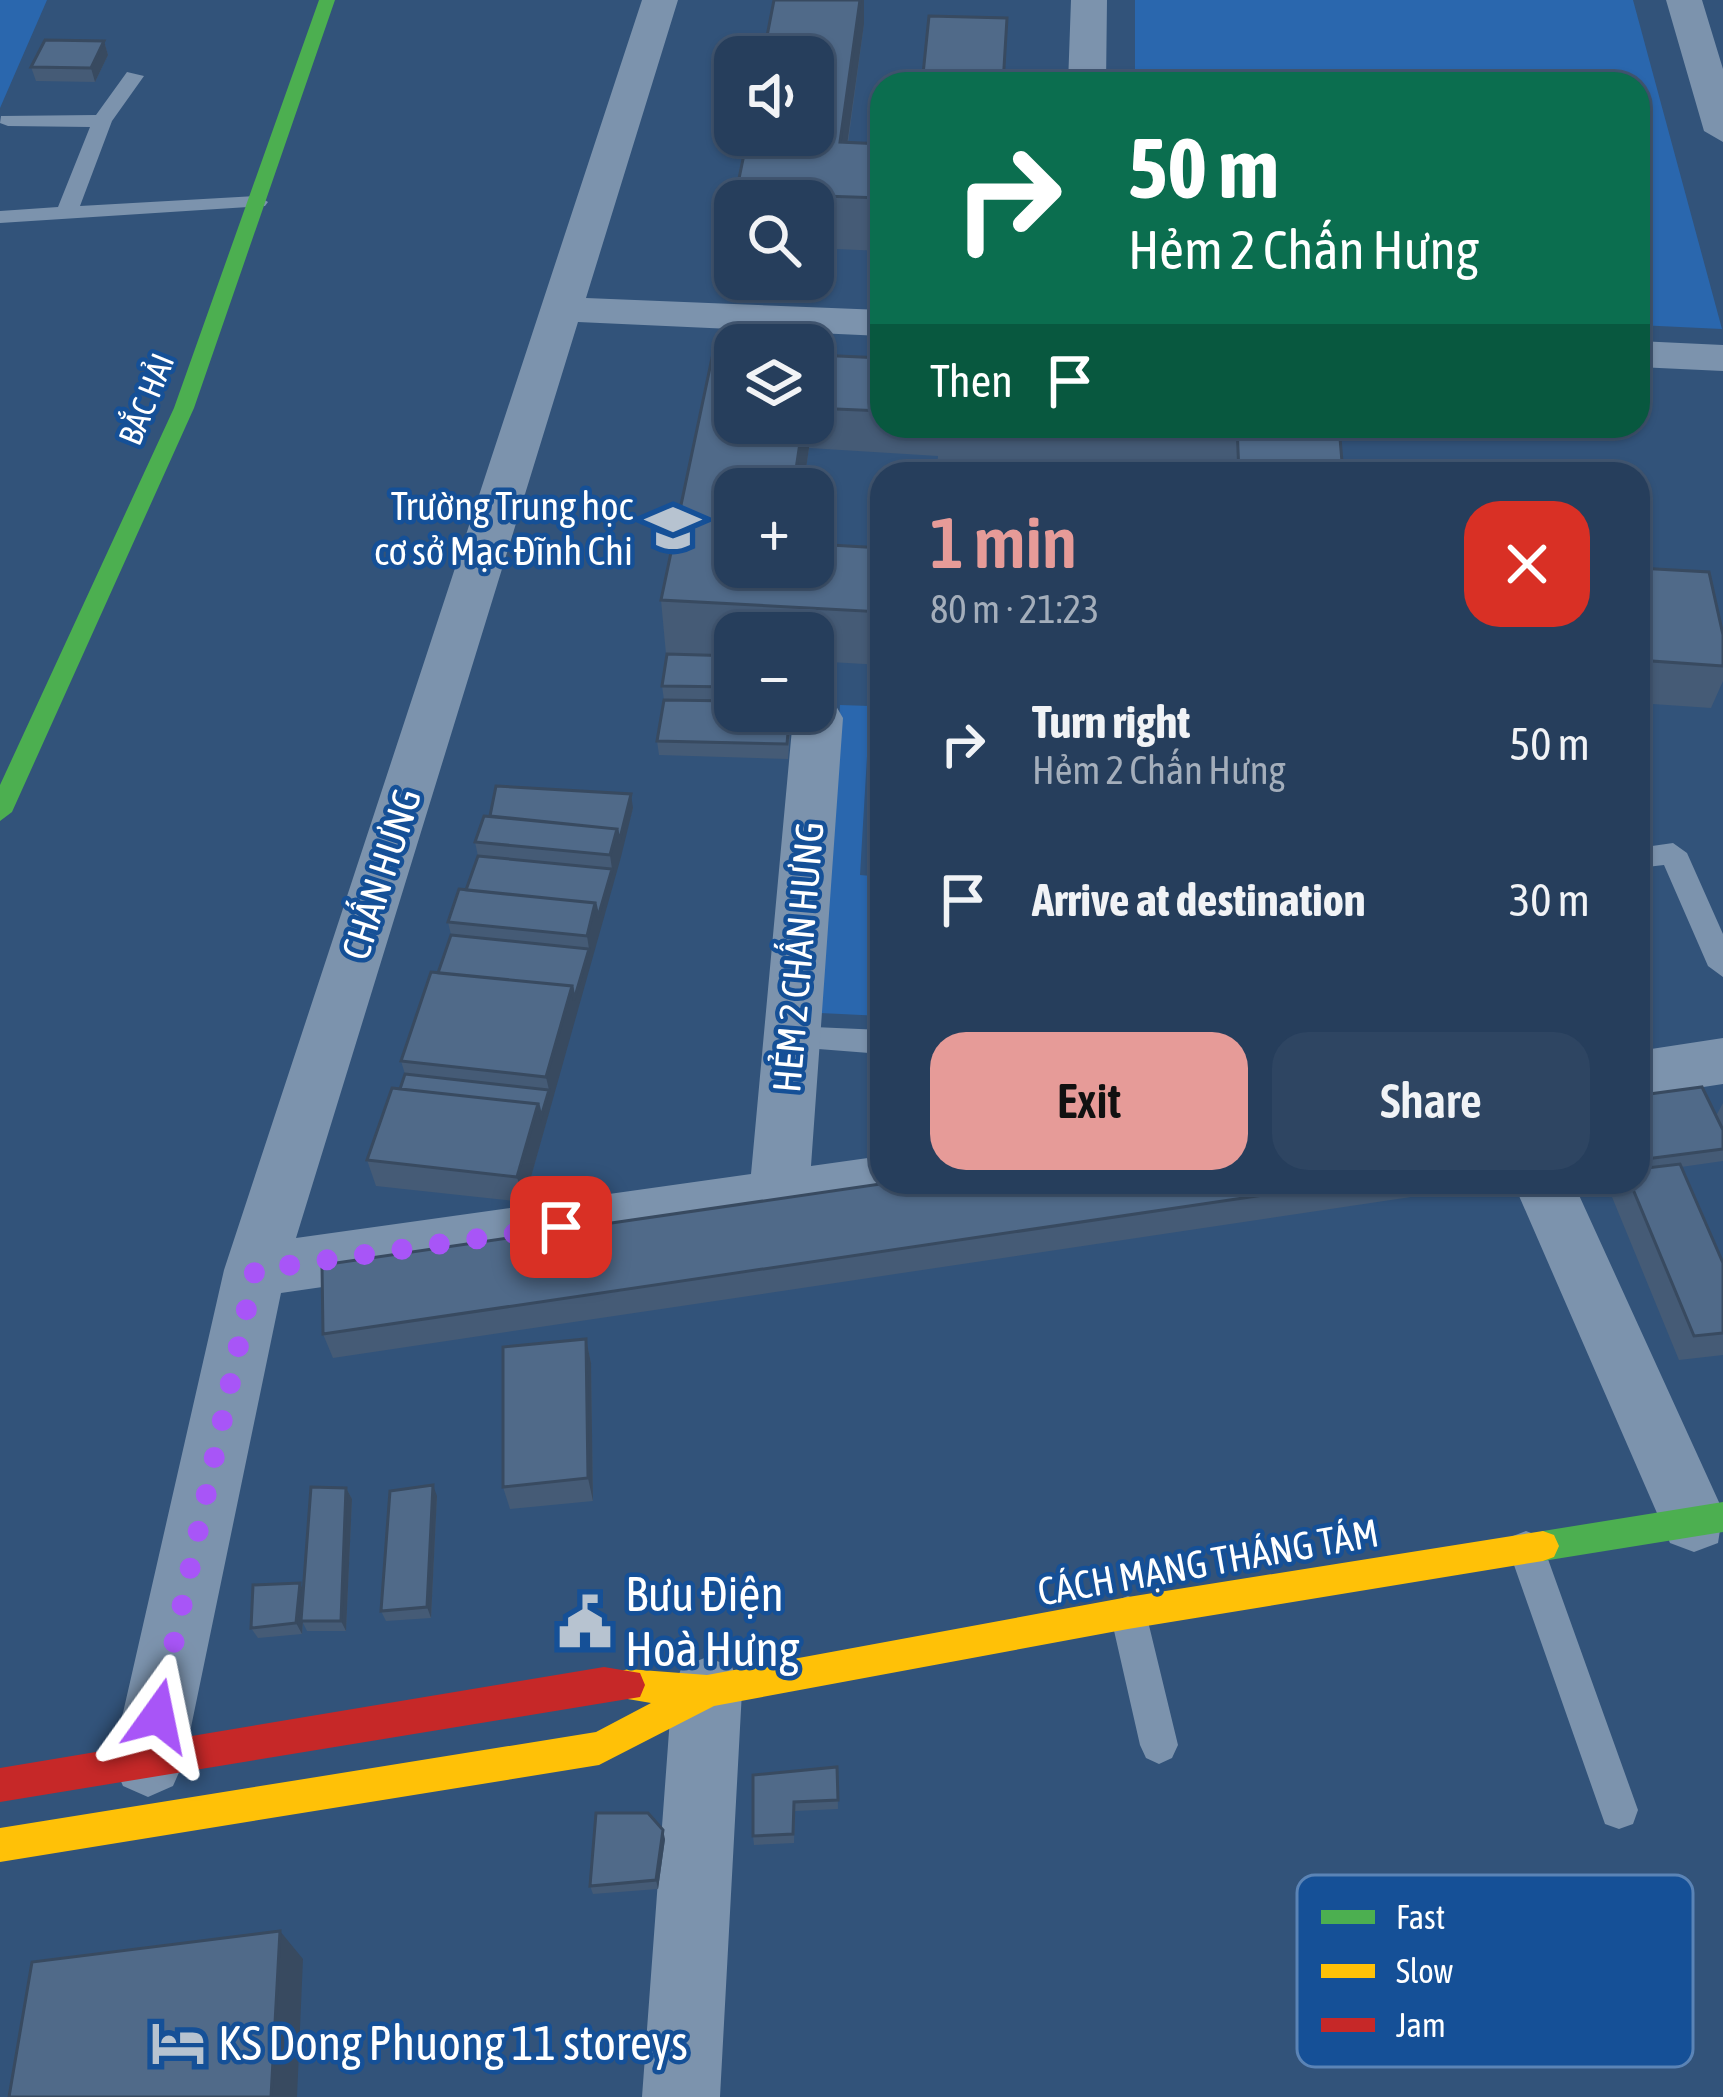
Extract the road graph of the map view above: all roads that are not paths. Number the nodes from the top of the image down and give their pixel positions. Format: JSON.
{"nodes":[{"id":1,"x":327,"y":0,"type":"edge"},
{"id":2,"x":660,"y":0,"type":"edge"},
{"id":3,"x":1089,"y":0,"type":"edge"},
{"id":4,"x":1684,"y":0,"type":"edge"},
{"id":5,"x":1087,"y":72,"type":"edge"},
{"id":6,"x":134,"y":76,"type":"dead end"},
{"id":7,"x":8,"y":120,"type":"dead end"},
{"id":8,"x":102,"y":121,"type":"junction"},
{"id":9,"x":1723,"y":131,"type":"edge"},
{"id":10,"x":258,"y":202,"type":"junction"},
{"id":11,"x":67,"y":212,"type":"junction"},
{"id":12,"x":0,"y":218,"type":"edge"},
{"id":13,"x":561,"y":309,"type":"junction"},
{"id":14,"x":870,"y":322,"type":"edge"},
{"id":15,"x":1650,"y":355,"type":"edge"},
{"id":16,"x":1723,"y":358,"type":"edge"},
{"id":17,"x":817,"y":732,"type":"edge"},
{"id":18,"x":0,"y":812,"type":"edge"},
{"id":19,"x":1650,"y":857,"type":"edge"},
{"id":20,"x":1723,"y":966,"type":"edge"},
{"id":21,"x":791,"y":1039,"type":"junction"},
{"id":22,"x":870,"y":1042,"type":"edge"},
{"id":23,"x":1723,"y":1061,"type":"edge"},
{"id":24,"x":1650,"y":1071,"type":"edge"},
{"id":25,"x":870,"y":1183,"type":"edge"},
{"id":26,"x":1549,"y":1194,"type":"edge"},
{"id":27,"x":779,"y":1196,"type":"junction"},
{"id":28,"x":255,"y":1270,"type":"junction"},
{"id":29,"x":1708,"y":1519,"type":"edge"},
{"id":30,"x":1526,"y":1547,"type":"junction"},
{"id":31,"x":1128,"y":1613,"type":"junction"},
{"id":32,"x":707,"y":1691,"type":"junction"},
{"id":33,"x":1160,"y":1745,"type":"dead end"},
{"id":34,"x":148,"y":1761,"type":"junction"},
{"id":35,"x":0,"y":1786,"type":"edge"},
{"id":36,"x":1619,"y":1810,"type":"dead end"},
{"id":37,"x":0,"y":1845,"type":"edge"},
{"id":38,"x":681,"y":2097,"type":"edge"}],
"edges":[{"from":1,"to":10,"type":"main road","name":"BẮC HẢI"},
{"from":2,"to":13,"type":"street","name":"CHẤN HƯNG"},
{"from":3,"to":5,"type":"street"},
{"from":4,"to":9,"type":"street"},
{"from":6,"to":8,"type":"lane"},
{"from":7,"to":8,"type":"lane"},
{"from":8,"to":11,"type":"lane"},
{"from":10,"to":11,"type":"lane"},
{"from":10,"to":18,"type":"main road","name":"BẮC HẢI"},
{"from":11,"to":12,"type":"lane"},
{"from":13,"to":14,"type":"street"},
{"from":13,"to":28,"type":"street","name":"CHẤN HƯNG"},
{"from":15,"to":16,"type":"street"},
{"from":17,"to":21,"type":"street","name":"HẺM 2 CHẤN HƯNG"},
{"from":19,"to":20,"type":"lane"},
{"from":21,"to":22,"type":"lane"},
{"from":21,"to":27,"type":"street","name":"HẺM 2 CHẤN HƯNG"},
{"from":23,"to":24,"type":"street"},
{"from":25,"to":27,"type":"street"},
{"from":26,"to":29,"type":"street"},
{"from":27,"to":28,"type":"street"},
{"from":28,"to":34,"type":"street","name":"CHẤN HƯNG"},
{"from":29,"to":30,"type":"main road","name":"CÁCH MẠNG THÁNG TÁM"},
{"from":30,"to":31,"type":"main road","name":"CÁCH MẠNG THÁNG TÁM"},
{"from":30,"to":36,"type":"lane"},
{"from":31,"to":32,"type":"main road","name":"CÁCH MẠNG THÁNG TÁM"},
{"from":31,"to":33,"type":"lane"},
{"from":32,"to":34,"type":"main road","name":"CÁCH MẠNG THÁNG TÁM"},
{"from":32,"to":37,"type":"main road","name":"CÁCH MẠNG THÁNG TÁM"},
{"from":32,"to":38,"type":"street"},
{"from":34,"to":35,"type":"main road","name":"CÁCH MẠNG THÁNG TÁM"}]}
